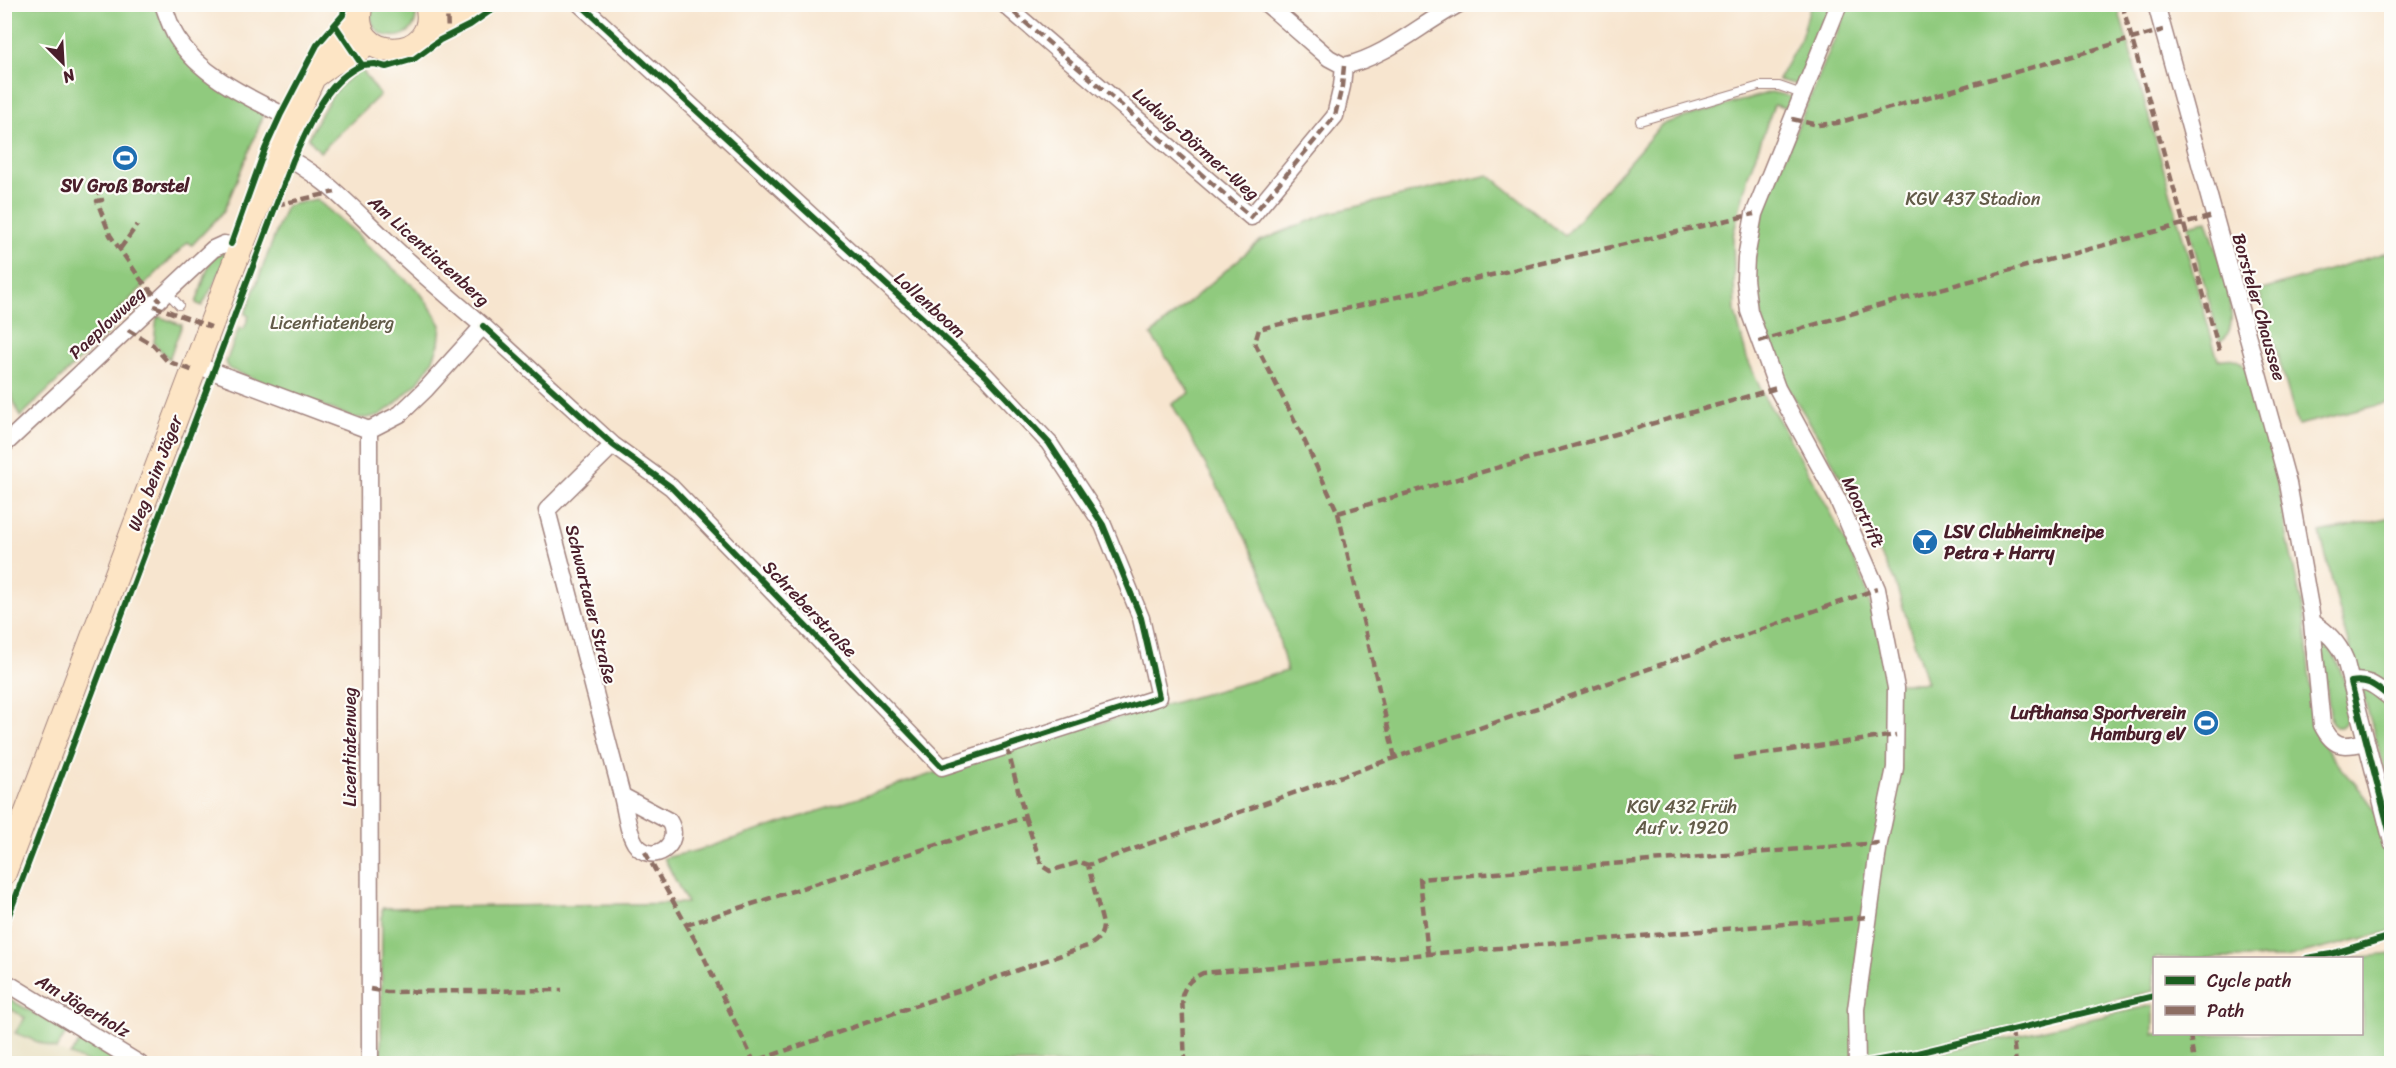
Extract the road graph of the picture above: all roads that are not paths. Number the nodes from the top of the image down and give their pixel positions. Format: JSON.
{"nodes":[{"id":1,"x":163,"y":4,"type":"edge"},
{"id":2,"x":477,"y":4,"type":"edge"},
{"id":3,"x":580,"y":4,"type":"edge"},
{"id":4,"x":1005,"y":4,"type":"edge"},
{"id":5,"x":1267,"y":4,"type":"edge"},
{"id":6,"x":1459,"y":4,"type":"edge"},
{"id":7,"x":1839,"y":4,"type":"edge"},
{"id":8,"x":2156,"y":4,"type":"edge"},
{"id":9,"x":360,"y":13,"type":"edge"},
{"id":10,"x":427,"y":16,"type":"edge"},
{"id":11,"x":371,"y":43,"type":"junction"},
{"id":12,"x":1344,"y":66,"type":"junction"},
{"id":13,"x":314,"y":77,"type":"junction"},
{"id":14,"x":1802,"y":94,"type":"junction"},
{"id":15,"x":293,"y":120,"type":"junction"},
{"id":16,"x":1640,"y":122,"type":"dead end"},
{"id":17,"x":278,"y":154,"type":"junction"},
{"id":18,"x":241,"y":247,"type":"junction"},
{"id":19,"x":483,"y":326,"type":"junction"},
{"id":20,"x":196,"y":365,"type":"junction"},
{"id":21,"x":369,"y":430,"type":"junction"},
{"id":22,"x":4,"y":445,"type":"edge"},
{"id":23,"x":613,"y":445,"type":"junction"},
{"id":24,"x":2312,"y":622,"type":"junction"},
{"id":25,"x":2351,"y":682,"type":"junction"},
{"id":26,"x":1159,"y":697,"type":"joint"},
{"id":27,"x":2391,"y":699,"type":"edge"},
{"id":28,"x":2365,"y":742,"type":"junction"},
{"id":29,"x":622,"y":796,"type":"dead end"},
{"id":30,"x":2391,"y":842,"type":"edge"},
{"id":31,"x":4,"y":873,"type":"edge"},
{"id":32,"x":4,"y":981,"type":"edge"},
{"id":33,"x":140,"y":1064,"type":"edge"},
{"id":34,"x":370,"y":1064,"type":"edge"},
{"id":35,"x":1857,"y":1064,"type":"edge"}],
"edges":[{"from":1,"to":15,"type":"street"},
{"from":2,"to":10,"type":"street"},
{"from":3,"to":26,"type":"street","name":"Lollenboom"},
{"from":4,"to":12,"type":"street","name":"Ludwig-Dörmer-Weg"},
{"from":5,"to":12,"type":"street"},
{"from":6,"to":12,"type":"street"},
{"from":7,"to":14,"type":"street","name":"Moortrift"},
{"from":8,"to":24,"type":"street","name":"Borsteler Chaussee"},
{"from":9,"to":11,"type":"street"},
{"from":9,"to":13,"type":"street","name":"Weg beim Jäger"},
{"from":10,"to":11,"type":"street"},
{"from":11,"to":13,"type":"street","name":"Weg beim Jäger"},
{"from":13,"to":15,"type":"street","name":"Weg beim Jäger"},
{"from":14,"to":16,"type":"lane"},
{"from":14,"to":35,"type":"street","name":"Moortrift"},
{"from":15,"to":17,"type":"street","name":"Weg beim Jäger"},
{"from":17,"to":18,"type":"street","name":"Weg beim Jäger"},
{"from":17,"to":19,"type":"street","name":"Am Licentiatenberg"},
{"from":18,"to":20,"type":"street","name":"Weg beim Jäger"},
{"from":18,"to":22,"type":"street","name":"Paeplowweg"},
{"from":19,"to":21,"type":"street","name":"Am Licentiatenberg"},
{"from":19,"to":23,"type":"street","name":"Schreberstraße"},
{"from":20,"to":21,"type":"street"},
{"from":20,"to":31,"type":"street","name":"Weg beim Jäger"},
{"from":21,"to":34,"type":"street","name":"Licentiatenweg"},
{"from":23,"to":26,"type":"street","name":"Schreberstraße"},
{"from":23,"to":29,"type":"street","name":"Schwartauer Straße"},
{"from":24,"to":25,"type":"street"},
{"from":24,"to":28,"type":"street","name":"Borsteler Chaussee"},
{"from":25,"to":27,"type":"street"},
{"from":25,"to":28,"type":"street"},
{"from":28,"to":30,"type":"street"},
{"from":32,"to":33,"type":"street","name":"Am Jägerholz"}]}
